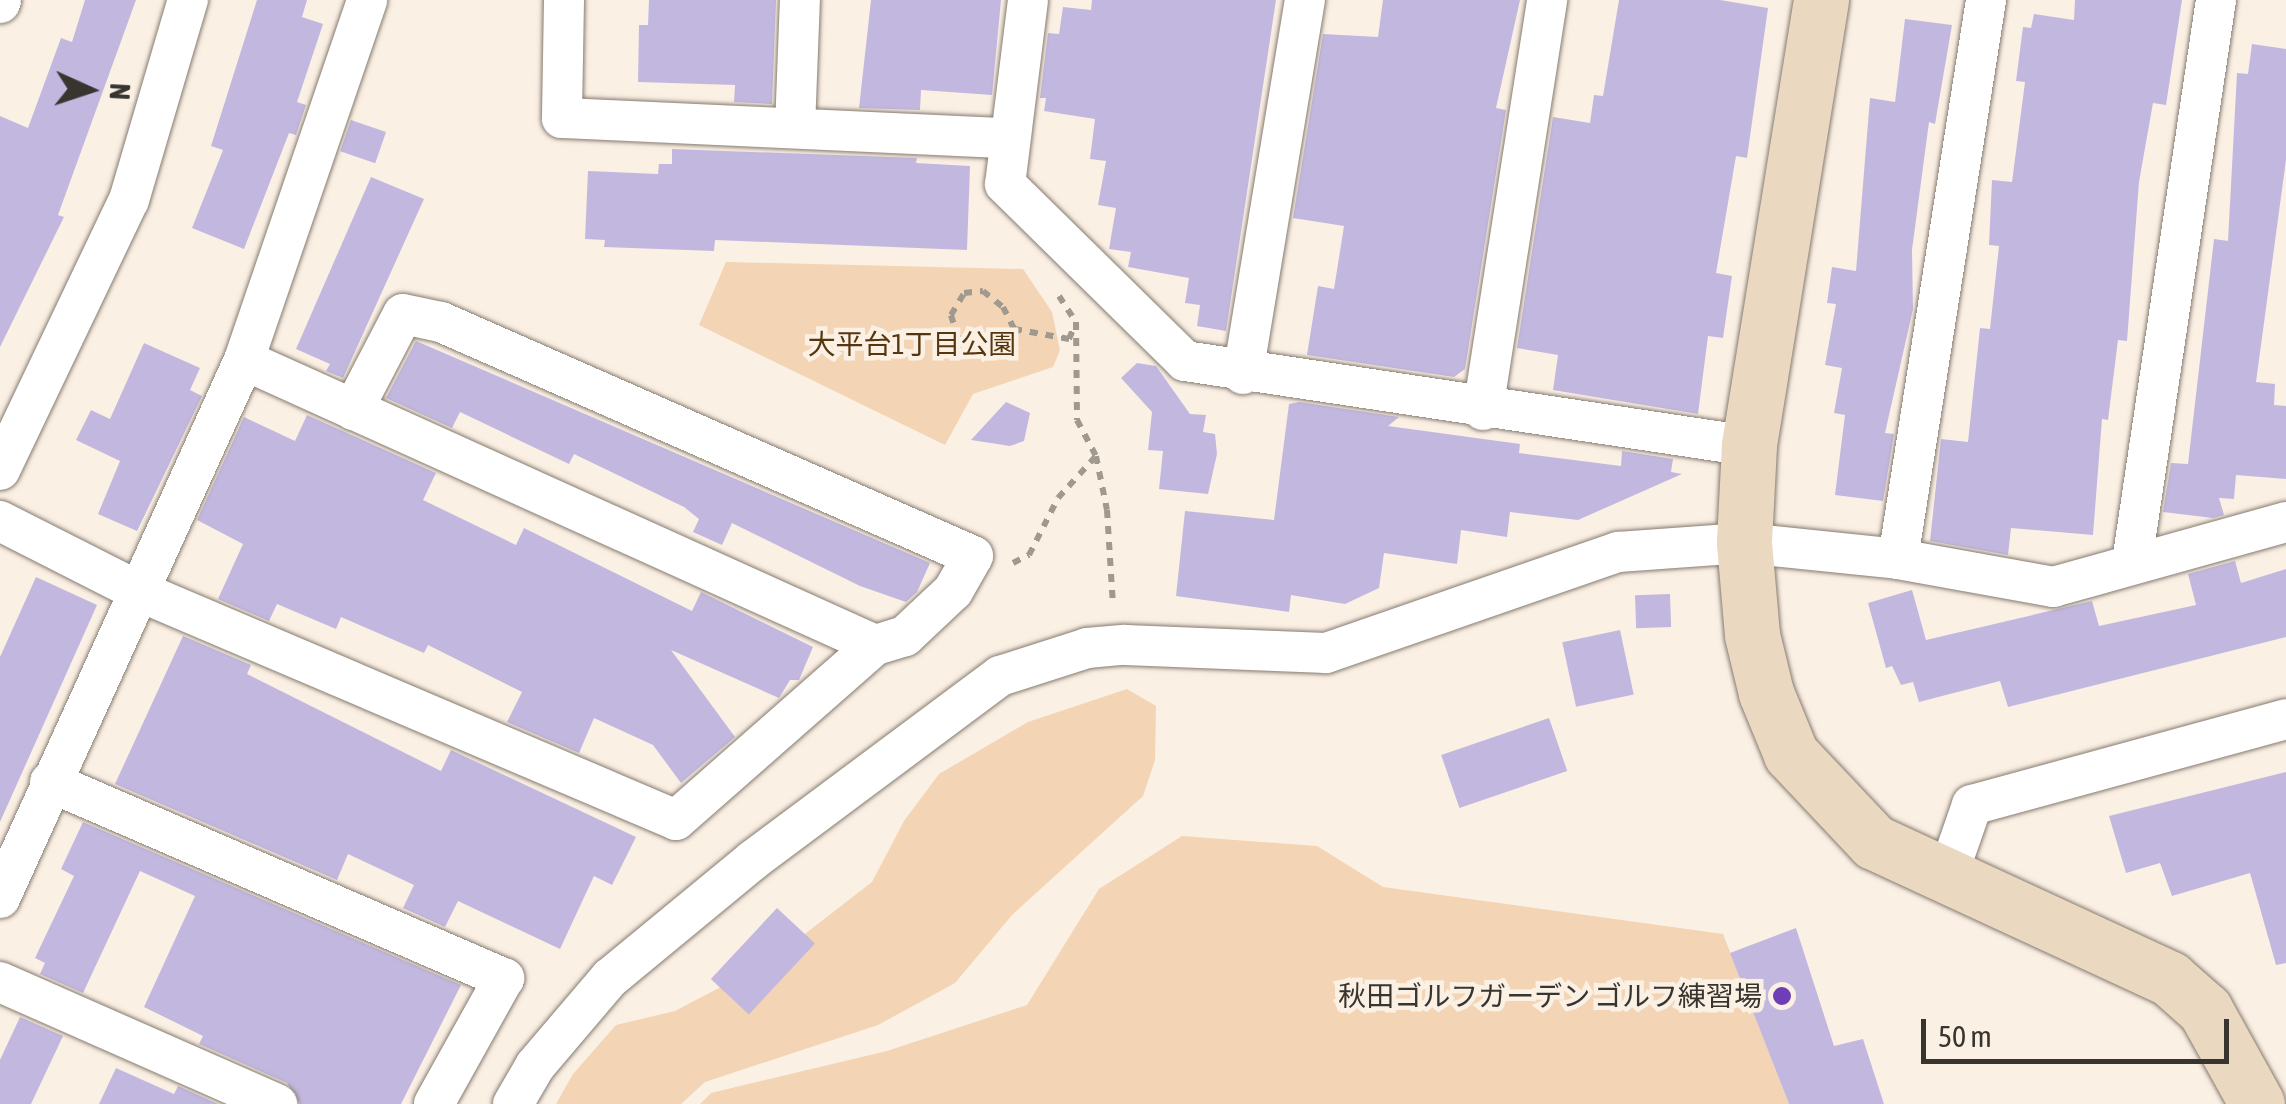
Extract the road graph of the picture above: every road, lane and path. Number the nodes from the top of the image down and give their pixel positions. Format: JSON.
{"nodes":[{"id":1,"x":188,"y":0,"type":"edge"},
{"id":2,"x":367,"y":0,"type":"edge"},
{"id":3,"x":564,"y":0,"type":"edge"},
{"id":4,"x":800,"y":0,"type":"edge"},
{"id":5,"x":1028,"y":0,"type":"edge"},
{"id":6,"x":1304,"y":0,"type":"edge"},
{"id":7,"x":1547,"y":0,"type":"edge"},
{"id":8,"x":1821,"y":0,"type":"edge"},
{"id":9,"x":1986,"y":0,"type":"edge"},
{"id":10,"x":2216,"y":0,"type":"edge"},
{"id":11,"x":796,"y":128,"type":"junction"},
{"id":12,"x":1008,"y":138,"type":"junction"},
{"id":13,"x":1091,"y":270,"type":"junction"},
{"id":14,"x":1076,"y":322,"type":"junction"},
{"id":15,"x":1014,"y":330,"type":"junction"},
{"id":16,"x":244,"y":360,"type":"junction"},
{"id":17,"x":1243,"y":374,"type":"junction"},
{"id":18,"x":352,"y":410,"type":"junction"},
{"id":19,"x":1483,"y":410,"type":"junction"},
{"id":20,"x":1748,"y":446,"type":"junction"},
{"id":21,"x":1096,"y":456,"type":"junction"},
{"id":22,"x":0,"y":470,"type":"edge"},
{"id":23,"x":0,"y":521,"type":"edge"},
{"id":24,"x":2286,"y":522,"type":"edge"},
{"id":25,"x":1744,"y":543,"type":"junction"},
{"id":26,"x":1898,"y":559,"type":"junction"},
{"id":27,"x":2132,"y":562,"type":"junction"},
{"id":28,"x":962,"y":576,"type":"junction"},
{"id":29,"x":134,"y":589,"type":"junction"},
{"id":30,"x":875,"y":645,"type":"junction"},
{"id":31,"x":1125,"y":645,"type":"junction"},
{"id":32,"x":2286,"y":719,"type":"edge"},
{"id":33,"x":50,"y":782,"type":"junction"},
{"id":34,"x":1948,"y":874,"type":"junction"},
{"id":35,"x":0,"y":898,"type":"edge"},
{"id":36,"x":0,"y":982,"type":"edge"},
{"id":37,"x":277,"y":1104,"type":"edge"},
{"id":38,"x":434,"y":1104,"type":"edge"},
{"id":39,"x":514,"y":1104,"type":"edge"},
{"id":40,"x":2258,"y":1104,"type":"edge"}],
"edges":[{"from":1,"to":22,"type":"street"},
{"from":2,"to":16,"type":"street"},
{"from":3,"to":11,"type":"street"},
{"from":4,"to":11,"type":"street"},
{"from":5,"to":12,"type":"street"},
{"from":6,"to":17,"type":"street"},
{"from":7,"to":19,"type":"street"},
{"from":8,"to":20,"type":"street"},
{"from":9,"to":26,"type":"street"},
{"from":10,"to":27,"type":"street"},
{"from":11,"to":12,"type":"street"},
{"from":12,"to":13,"type":"street"},
{"from":13,"to":14,"type":"path"},
{"from":13,"to":17,"type":"street"},
{"from":14,"to":15,"type":"path"},
{"from":14,"to":21,"type":"path"},
{"from":15,"to":15,"type":"path"},
{"from":16,"to":18,"type":"street"},
{"from":16,"to":29,"type":"street"},
{"from":17,"to":19,"type":"street"},
{"from":18,"to":28,"type":"street"},
{"from":18,"to":30,"type":"street"},
{"from":19,"to":20,"type":"street"},
{"from":20,"to":25,"type":"street"},
{"from":21,"to":28,"type":"path"},
{"from":21,"to":31,"type":"path"},
{"from":23,"to":29,"type":"street"},
{"from":24,"to":27,"type":"street"},
{"from":25,"to":26,"type":"street"},
{"from":25,"to":31,"type":"street"},
{"from":25,"to":34,"type":"street"},
{"from":26,"to":27,"type":"street"},
{"from":28,"to":30,"type":"street"},
{"from":29,"to":30,"type":"street"},
{"from":29,"to":33,"type":"street"},
{"from":31,"to":39,"type":"street"},
{"from":32,"to":34,"type":"street"},
{"from":33,"to":35,"type":"street"},
{"from":33,"to":38,"type":"street"},
{"from":34,"to":40,"type":"street"},
{"from":36,"to":37,"type":"street"}]}
